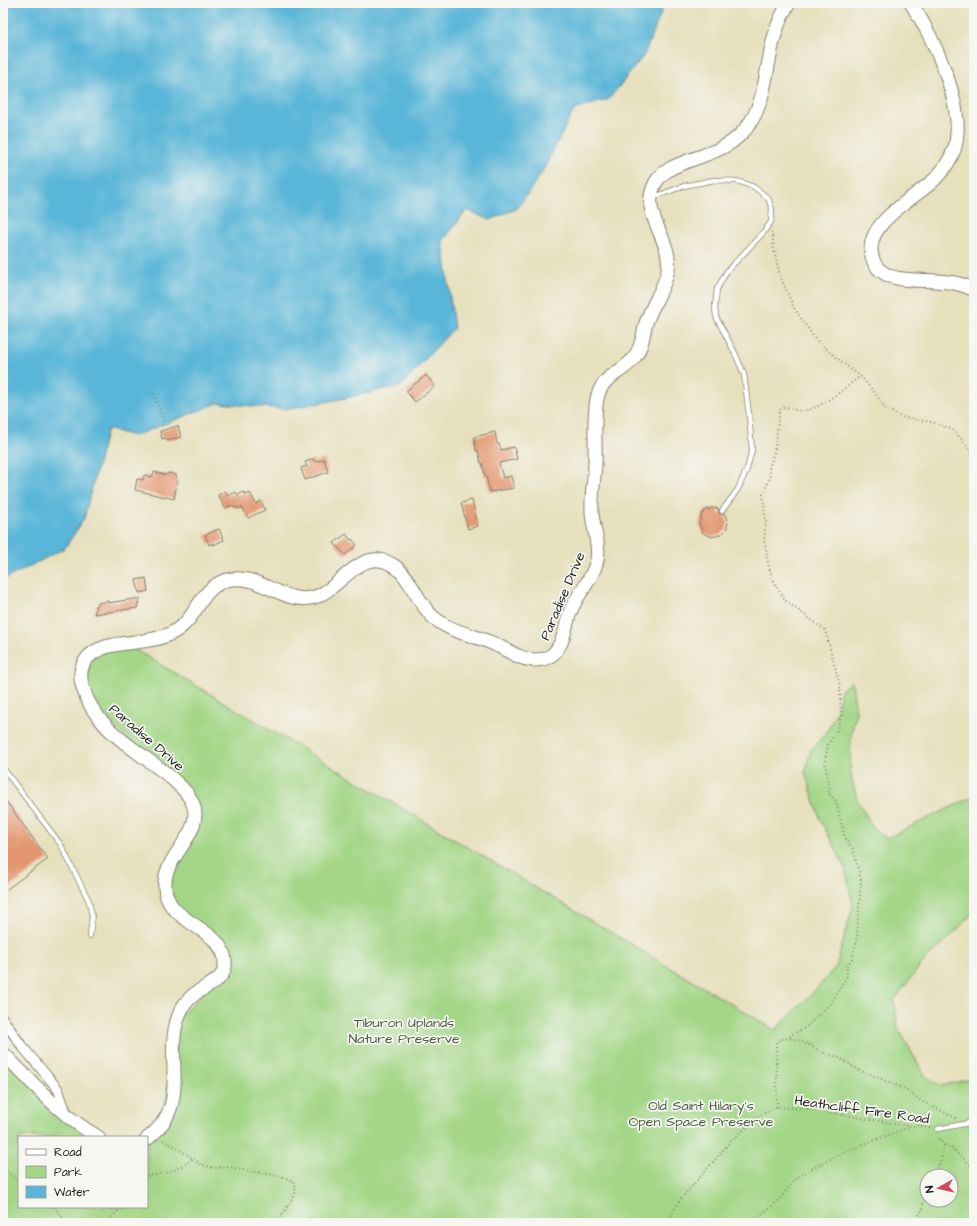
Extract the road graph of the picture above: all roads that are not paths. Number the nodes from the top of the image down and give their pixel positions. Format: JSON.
{"nodes":[{"id":1,"x":788,"y":3,"type":"edge"},
{"id":2,"x":911,"y":3,"type":"edge"},
{"id":3,"x":651,"y":198,"type":"junction"},
{"id":4,"x":974,"y":290,"type":"edge"},
{"id":5,"x":722,"y":512,"type":"dead end"},
{"id":6,"x":3,"y":768,"type":"edge"},
{"id":7,"x":90,"y":936,"type":"dead end"},
{"id":8,"x":3,"y":1019,"type":"edge"},
{"id":9,"x":3,"y":1052,"type":"edge"},
{"id":10,"x":67,"y":1117,"type":"junction"},
{"id":11,"x":974,"y":1122,"type":"edge"},
{"id":12,"x":935,"y":1129,"type":"road end"},
{"id":13,"x":96,"y":1136,"type":"edge"},
{"id":14,"x":148,"y":1137,"type":"edge"}],
"edges":[{"from":1,"to":3,"type":"street","name":"Paradise Drive"},
{"from":2,"to":4,"type":"street"},
{"from":3,"to":5,"type":"lane"},
{"from":3,"to":14,"type":"street","name":"Paradise Drive"},
{"from":6,"to":7,"type":"lane"},
{"from":8,"to":10,"type":"street"},
{"from":9,"to":10,"type":"street"},
{"from":10,"to":13,"type":"street"},
{"from":11,"to":12,"type":"lane"}]}
